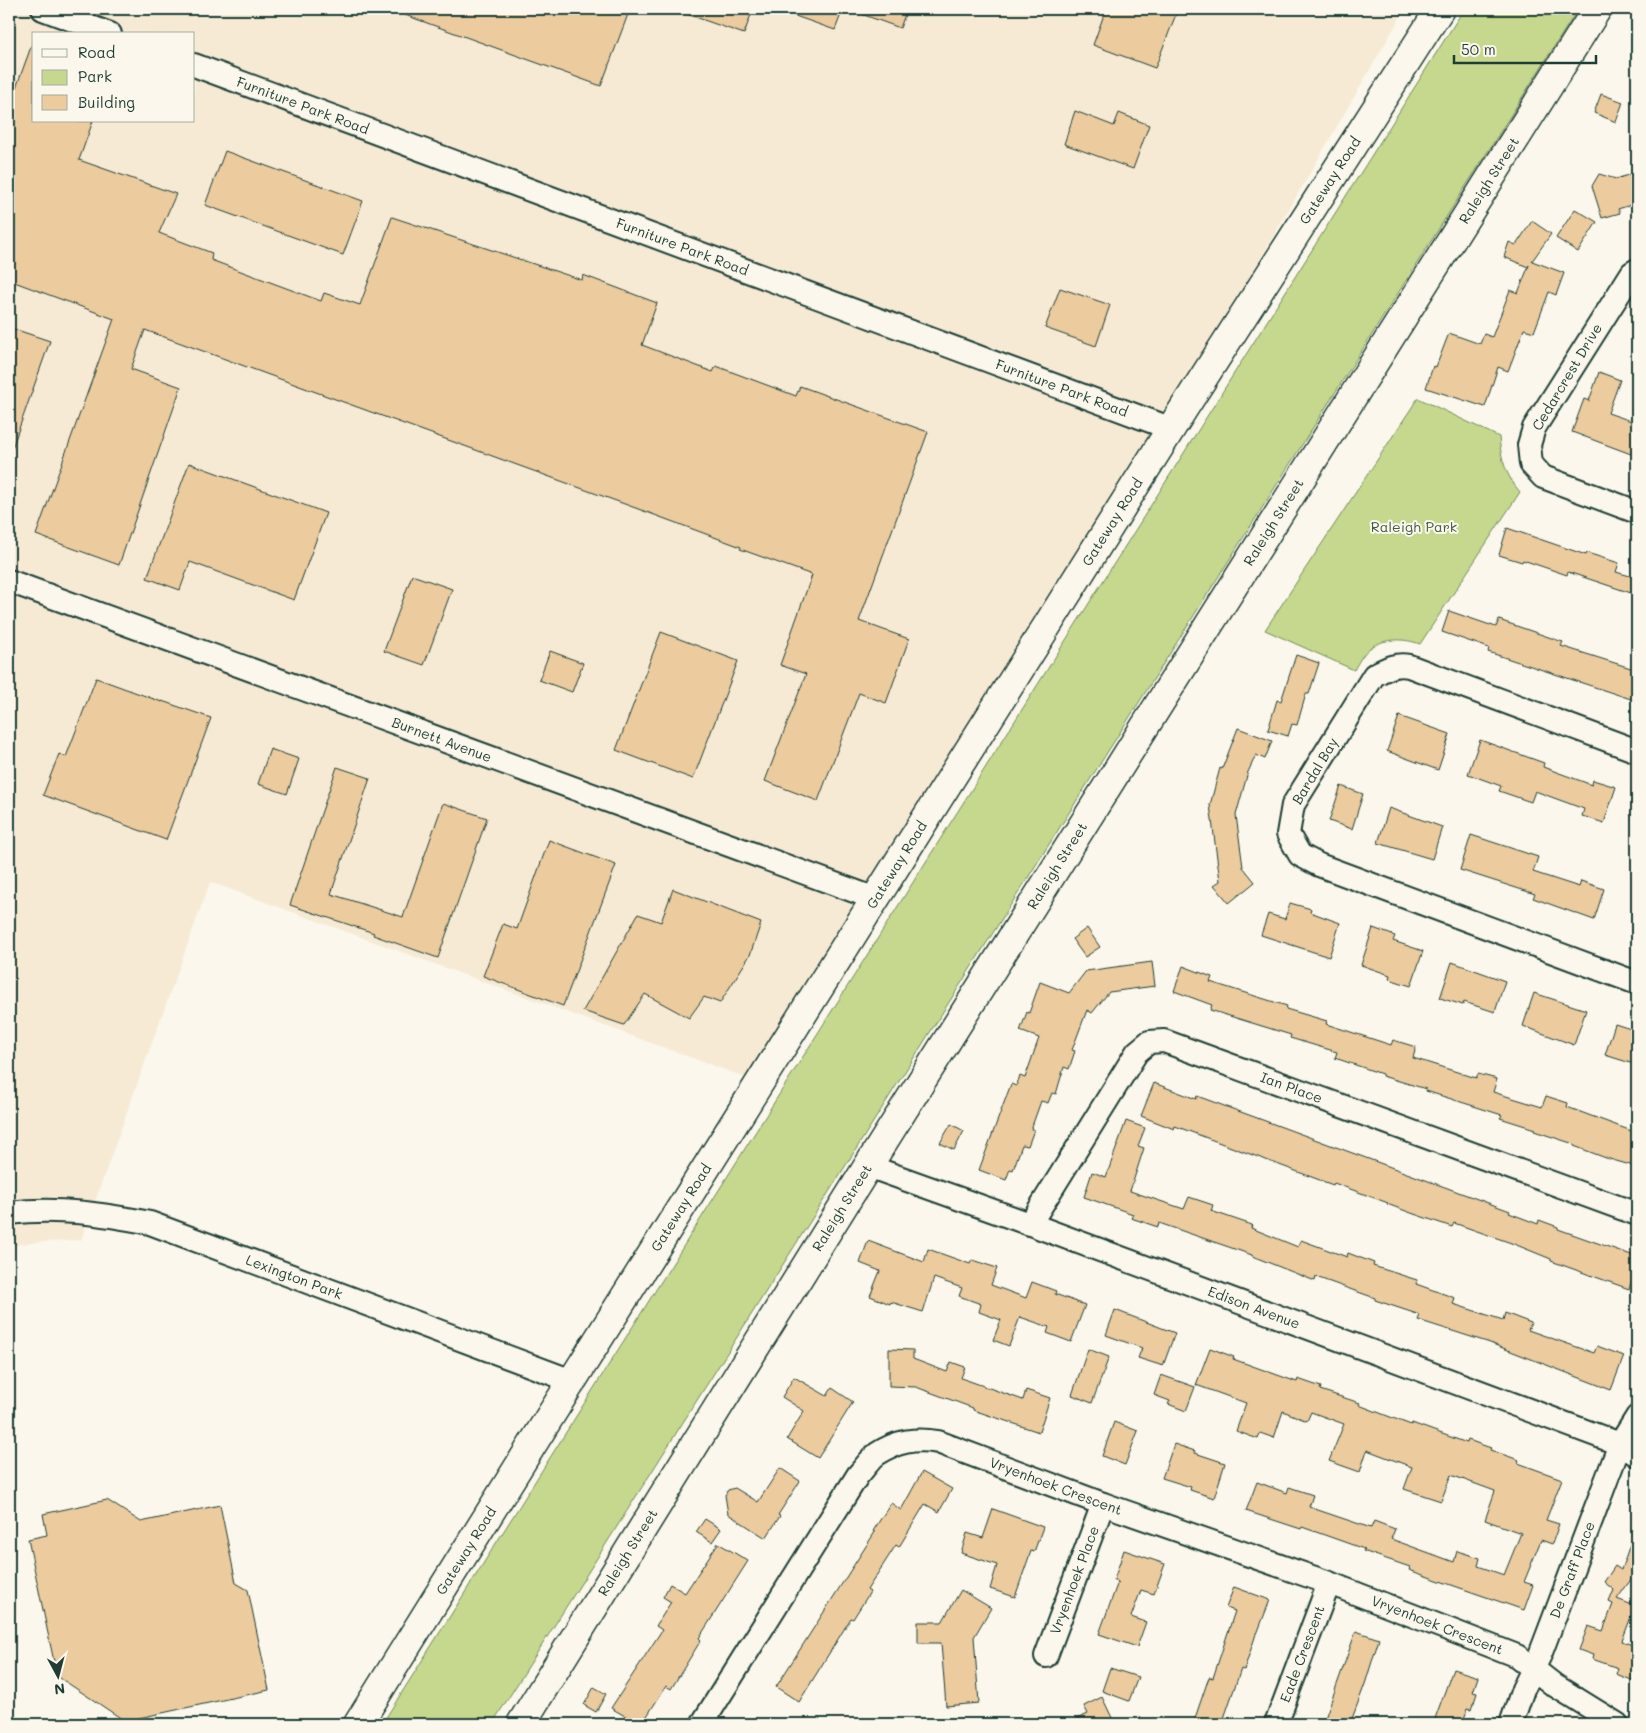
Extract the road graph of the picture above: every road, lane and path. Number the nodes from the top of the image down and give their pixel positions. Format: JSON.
{"nodes":[{"id":1,"x":43,"y":9,"type":"edge"},
{"id":2,"x":1440,"y":9,"type":"edge"},
{"id":3,"x":1597,"y":9,"type":"edge"},
{"id":4,"x":105,"y":32,"type":"edge"},
{"id":5,"x":195,"y":65,"type":"edge"},
{"id":6,"x":1637,"y":270,"type":"edge"},
{"id":7,"x":1172,"y":429,"type":"junction"},
{"id":8,"x":1637,"y":512,"type":"edge"},
{"id":9,"x":9,"y":582,"type":"edge"},
{"id":10,"x":1637,"y":751,"type":"edge"},
{"id":11,"x":876,"y":899,"type":"junction"},
{"id":12,"x":1637,"y":983,"type":"edge"},
{"id":13,"x":868,"y":1166,"type":"junction"},
{"id":14,"x":9,"y":1213,"type":"edge"},
{"id":15,"x":1637,"y":1214,"type":"edge"},
{"id":16,"x":1030,"y":1224,"type":"junction"},
{"id":17,"x":572,"y":1381,"type":"junction"},
{"id":18,"x":1637,"y":1417,"type":"edge"},
{"id":19,"x":1629,"y":1449,"type":"edge"},
{"id":20,"x":1102,"y":1504,"type":"junction"},
{"id":21,"x":1329,"y":1583,"type":"junction"},
{"id":22,"x":1046,"y":1656,"type":"dead end"},
{"id":23,"x":1534,"y":1670,"type":"junction"},
{"id":24,"x":358,"y":1724,"type":"edge"},
{"id":25,"x":523,"y":1724,"type":"edge"},
{"id":26,"x":702,"y":1724,"type":"edge"},
{"id":27,"x":1276,"y":1724,"type":"edge"},
{"id":28,"x":1511,"y":1724,"type":"edge"},
{"id":29,"x":1617,"y":1724,"type":"edge"}],
"edges":[{"from":1,"to":4,"type":"street"},
{"from":2,"to":7,"type":"main road","name":"Gateway Road"},
{"from":3,"to":13,"type":"main road","name":"Raleigh Street"},
{"from":5,"to":7,"type":"street","name":"Furniture Park Road"},
{"from":6,"to":8,"type":"street","name":"Cedarcrest Drive"},
{"from":7,"to":11,"type":"main road","name":"Gateway Road"},
{"from":9,"to":11,"type":"street","name":"Burnett Avenue"},
{"from":10,"to":12,"type":"street","name":"Bardal Bay"},
{"from":11,"to":17,"type":"main road","name":"Gateway Road"},
{"from":13,"to":16,"type":"street","name":"Edison Avenue"},
{"from":13,"to":25,"type":"main road","name":"Raleigh Street"},
{"from":14,"to":17,"type":"street","name":"Lexington Park"},
{"from":15,"to":16,"type":"street","name":"Ian Place"},
{"from":16,"to":19,"type":"street","name":"Edison Avenue"},
{"from":17,"to":24,"type":"main road","name":"Gateway Road"},
{"from":18,"to":19,"type":"street","name":"De Graff Place"},
{"from":19,"to":23,"type":"street","name":"De Graff Place"},
{"from":20,"to":21,"type":"street","name":"Vryenhoek Crescent"},
{"from":20,"to":22,"type":"street","name":"Vryenhoek Place"},
{"from":20,"to":26,"type":"street","name":"Vryenhoek Crescent"},
{"from":21,"to":23,"type":"street","name":"Vryenhoek Crescent"},
{"from":21,"to":27,"type":"street","name":"Eade Crescent"},
{"from":23,"to":28,"type":"street","name":"De Graff Place"},
{"from":23,"to":29,"type":"street","name":"Vryenhoek Crescent"}]}
